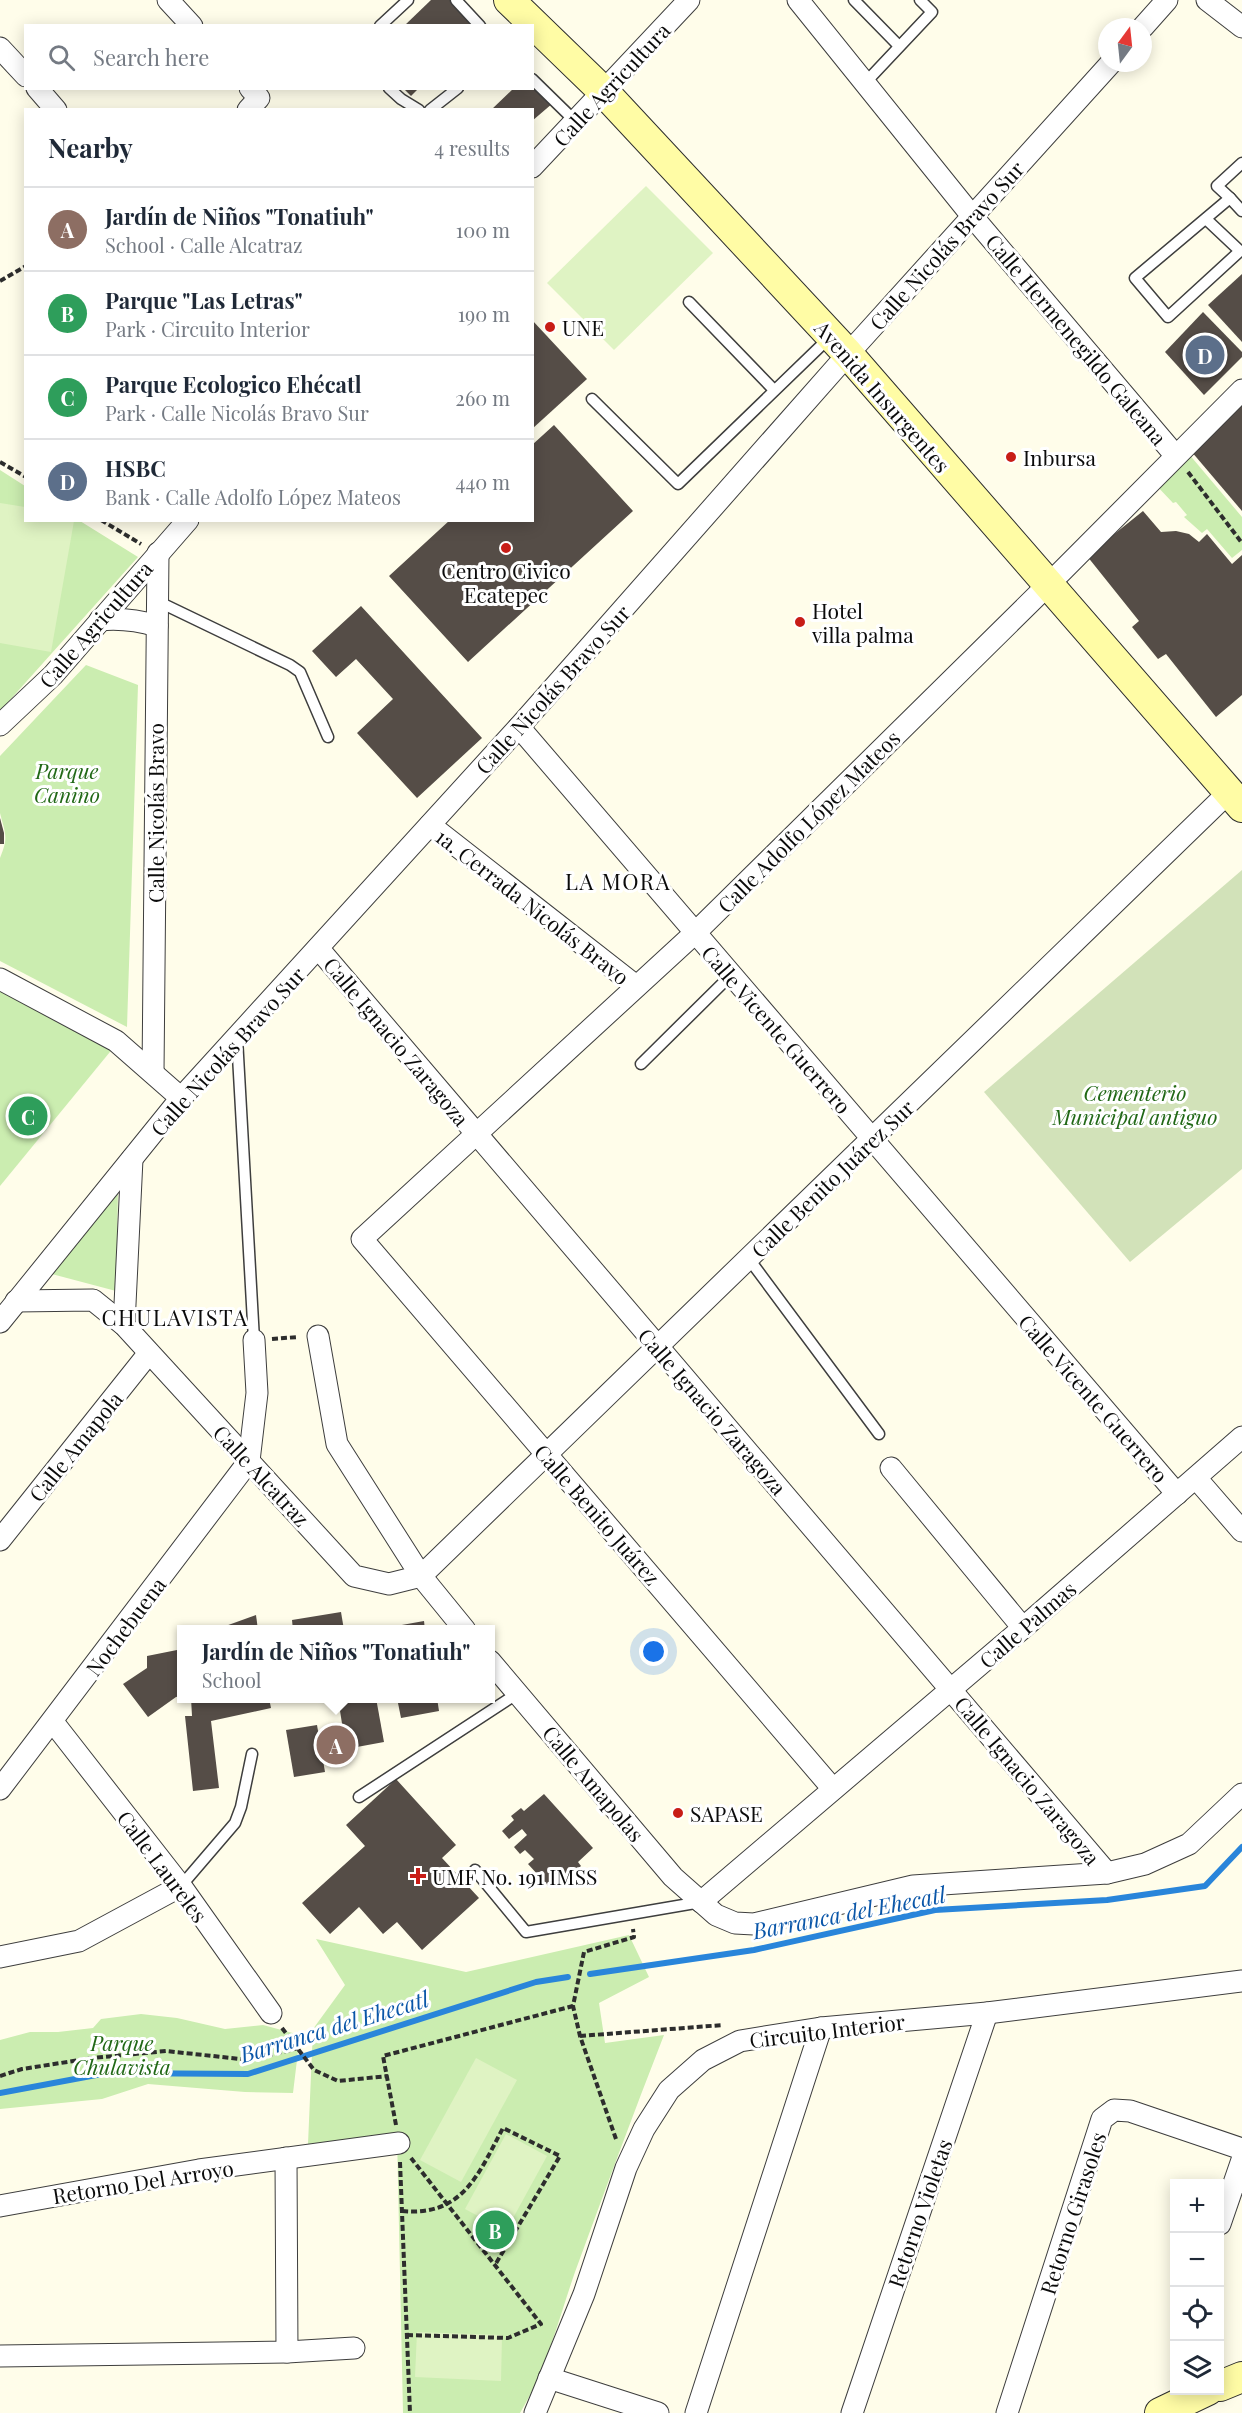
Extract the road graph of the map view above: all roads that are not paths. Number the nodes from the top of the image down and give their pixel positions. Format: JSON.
{"nodes":[{"id":1,"x":168,"y":0,"type":"edge"},
{"id":2,"x":408,"y":0,"type":"edge"},
{"id":3,"x":456,"y":0,"type":"edge"},
{"id":4,"x":509,"y":0,"type":"edge"},
{"id":5,"x":689,"y":0,"type":"edge"},
{"id":6,"x":798,"y":0,"type":"edge"},
{"id":7,"x":854,"y":0,"type":"edge"},
{"id":8,"x":920,"y":0,"type":"edge"},
{"id":9,"x":1167,"y":0,"type":"edge"},
{"id":10,"x":1207,"y":0,"type":"edge"},
{"id":11,"x":1151,"y":18,"type":"edge"},
{"id":12,"x":190,"y":24,"type":"edge"},
{"id":13,"x":382,"y":24,"type":"edge"},
{"id":14,"x":478,"y":24,"type":"edge"},
{"id":15,"x":532,"y":24,"type":"edge"},
{"id":16,"x":534,"y":26,"type":"edge"},
{"id":17,"x":1242,"y":27,"type":"edge"},
{"id":18,"x":899,"y":46,"type":"junction"},
{"id":19,"x":0,"y":48,"type":"edge"},
{"id":20,"x":1103,"y":72,"type":"edge"},
{"id":21,"x":24,"y":74,"type":"edge"},
{"id":22,"x":534,"y":81,"type":"edge"},
{"id":23,"x":866,"y":82,"type":"junction"},
{"id":24,"x":39,"y":90,"type":"edge"},
{"id":25,"x":252,"y":90,"type":"edge"},
{"id":26,"x":392,"y":90,"type":"edge"},
{"id":27,"x":455,"y":90,"type":"edge"},
{"id":28,"x":604,"y":92,"type":"junction"},
{"id":29,"x":54,"y":108,"type":"edge"},
{"id":30,"x":250,"y":108,"type":"edge"},
{"id":31,"x":416,"y":108,"type":"edge"},
{"id":32,"x":433,"y":108,"type":"edge"},
{"id":33,"x":576,"y":122,"type":"junction"},
{"id":34,"x":1242,"y":163,"type":"edge"},
{"id":35,"x":534,"y":165,"type":"edge"},
{"id":36,"x":1230,"y":198,"type":"junction"},
{"id":37,"x":1242,"y":211,"type":"edge"},
{"id":38,"x":972,"y":216,"type":"junction"},
{"id":39,"x":1206,"y":219,"type":"junction"},
{"id":40,"x":689,"y":302,"type":"dead end"},
{"id":41,"x":840,"y":345,"type":"junction"},
{"id":42,"x":774,"y":390,"type":"junction"},
{"id":43,"x":1242,"y":390,"type":"edge"},
{"id":44,"x":592,"y":399,"type":"dead end"},
{"id":45,"x":1175,"y":455,"type":"junction"},
{"id":46,"x":186,"y":522,"type":"edge"},
{"id":47,"x":158,"y":553,"type":"junction"},
{"id":48,"x":1048,"y":585,"type":"junction"},
{"id":49,"x":157,"y":601,"type":"junction"},
{"id":50,"x":100,"y":620,"type":"junction"},
{"id":51,"x":157,"y":626,"type":"junction"},
{"id":52,"x":0,"y":725,"type":"edge"},
{"id":53,"x":519,"y":727,"type":"junction"},
{"id":54,"x":328,"y":737,"type":"dead end"},
{"id":55,"x":1238,"y":792,"type":"edge"},
{"id":56,"x":430,"y":825,"type":"junction"},
{"id":57,"x":695,"y":933,"type":"junction"},
{"id":58,"x":318,"y":948,"type":"junction"},
{"id":59,"x":731,"y":975,"type":"junction"},
{"id":60,"x":0,"y":979,"type":"edge"},
{"id":61,"x":636,"y":986,"type":"junction"},
{"id":62,"x":237,"y":1037,"type":"junction"},
{"id":63,"x":641,"y":1064,"type":"dead end"},
{"id":64,"x":153,"y":1073,"type":"junction"},
{"id":65,"x":181,"y":1098,"type":"junction"},
{"id":66,"x":477,"y":1135,"type":"junction"},
{"id":67,"x":873,"y":1140,"type":"junction"},
{"id":68,"x":132,"y":1159,"type":"junction"},
{"id":69,"x":362,"y":1239,"type":"joint"},
{"id":70,"x":749,"y":1259,"type":"junction"},
{"id":71,"x":16,"y":1301,"type":"junction"},
{"id":72,"x":0,"y":1322,"type":"edge"},
{"id":73,"x":123,"y":1325,"type":"junction"},
{"id":74,"x":318,"y":1336,"type":"road end"},
{"id":75,"x":254,"y":1340,"type":"joint"},
{"id":76,"x":658,"y":1347,"type":"junction"},
{"id":77,"x":149,"y":1353,"type":"junction"},
{"id":78,"x":879,"y":1434,"type":"dead end"},
{"id":79,"x":1242,"y":1437,"type":"edge"},
{"id":80,"x":547,"y":1455,"type":"junction"},
{"id":81,"x":249,"y":1461,"type":"junction"},
{"id":82,"x":891,"y":1468,"type":"dead end"},
{"id":83,"x":1196,"y":1478,"type":"junction"},
{"id":84,"x":1177,"y":1494,"type":"junction"},
{"id":85,"x":1242,"y":1531,"type":"edge"},
{"id":86,"x":0,"y":1540,"type":"edge"},
{"id":87,"x":421,"y":1576,"type":"junction"},
{"id":88,"x":462,"y":1625,"type":"edge"},
{"id":89,"x":1023,"y":1628,"type":"junction"},
{"id":90,"x":495,"y":1666,"type":"edge"},
{"id":91,"x":952,"y":1689,"type":"junction"},
{"id":92,"x":518,"y":1693,"type":"junction"},
{"id":93,"x":53,"y":1722,"type":"junction"},
{"id":94,"x":252,"y":1754,"type":"dead end"},
{"id":95,"x":0,"y":1789,"type":"edge"},
{"id":96,"x":833,"y":1789,"type":"junction"},
{"id":97,"x":1242,"y":1794,"type":"edge"},
{"id":98,"x":359,"y":1797,"type":"dead end"},
{"id":99,"x":475,"y":1870,"type":"dead end"},
{"id":100,"x":1107,"y":1873,"type":"junction"},
{"id":101,"x":181,"y":1886,"type":"junction"},
{"id":102,"x":701,"y":1902,"type":"junction"},
{"id":103,"x":0,"y":1957,"type":"edge"},
{"id":104,"x":1242,"y":1981,"type":"edge"},
{"id":105,"x":271,"y":2013,"type":"road end"},
{"id":106,"x":987,"y":2013,"type":"junction"},
{"id":107,"x":821,"y":2028,"type":"junction"},
{"id":108,"x":399,"y":2143,"type":"road end"},
{"id":109,"x":1242,"y":2149,"type":"edge"},
{"id":110,"x":286,"y":2158,"type":"junction"},
{"id":111,"x":1242,"y":2160,"type":"edge"},
{"id":112,"x":0,"y":2206,"type":"edge"},
{"id":113,"x":1224,"y":2212,"type":"edge"},
{"id":114,"x":354,"y":2348,"type":"dead end"},
{"id":115,"x":287,"y":2352,"type":"junction"},
{"id":116,"x":0,"y":2356,"type":"edge"},
{"id":117,"x":1242,"y":2377,"type":"edge"},
{"id":118,"x":549,"y":2378,"type":"junction"},
{"id":119,"x":1224,"y":2383,"type":"edge"},
{"id":120,"x":1195,"y":2395,"type":"edge"},
{"id":121,"x":535,"y":2413,"type":"edge"},
{"id":122,"x":658,"y":2413,"type":"edge"},
{"id":123,"x":696,"y":2413,"type":"edge"},
{"id":124,"x":852,"y":2413,"type":"edge"},
{"id":125,"x":1007,"y":2413,"type":"edge"},
{"id":126,"x":1160,"y":2413,"type":"edge"}],
"edges":[{"from":1,"to":12,"type":"street"},
{"from":2,"to":13,"type":"lane"},
{"from":3,"to":14,"type":"lane"},
{"from":4,"to":15,"type":"main road","name":"Avenida Insurgentes"},
{"from":5,"to":28,"type":"street","name":"Calle Agricultura"},
{"from":6,"to":23,"type":"street","name":"Calle Hermenegildo Galeana"},
{"from":7,"to":18,"type":"lane"},
{"from":8,"to":18,"type":"lane"},
{"from":9,"to":11,"type":"street"},
{"from":10,"to":17,"type":"street"},
{"from":16,"to":28,"type":"main road","name":"Avenida Insurgentes"},
{"from":18,"to":23,"type":"lane"},
{"from":19,"to":21,"type":"street"},
{"from":20,"to":38,"type":"street","name":"Calle Nicolás Bravo Sur"},
{"from":22,"to":33,"type":"lane"},
{"from":23,"to":38,"type":"street","name":"Calle Hermenegildo Galeana"},
{"from":24,"to":29,"type":"street"},
{"from":25,"to":30,"type":"street"},
{"from":26,"to":31,"type":"lane"},
{"from":27,"to":32,"type":"lane"},
{"from":28,"to":33,"type":"street","name":"Calle Agricultura"},
{"from":28,"to":41,"type":"main road","name":"Avenida Insurgentes"},
{"from":33,"to":35,"type":"street","name":"Calle Agricultura"},
{"from":34,"to":36,"type":"lane"},
{"from":36,"to":37,"type":"lane"},
{"from":36,"to":39,"type":"lane"},
{"from":38,"to":41,"type":"street","name":"Calle Nicolás Bravo Sur"},
{"from":38,"to":45,"type":"street","name":"Calle Hermenegildo Galeana"},
{"from":39,"to":39,"type":"lane"},
{"from":40,"to":42,"type":"lane"},
{"from":41,"to":42,"type":"lane"},
{"from":41,"to":48,"type":"main road","name":"Avenida Insurgentes"},
{"from":41,"to":53,"type":"street","name":"Calle Nicolás Bravo Sur"},
{"from":42,"to":44,"type":"lane"},
{"from":43,"to":45,"type":"street","name":"Calle Adolfo López Mateos"},
{"from":45,"to":48,"type":"street","name":"Calle Adolfo López Mateos"},
{"from":46,"to":47,"type":"street","name":"Calle Agricultura"},
{"from":47,"to":49,"type":"street","name":"Calle Nicolás Bravo"},
{"from":47,"to":50,"type":"street","name":"Calle Agricultura"},
{"from":48,"to":55,"type":"main road","name":"Avenida Insurgentes"},
{"from":48,"to":57,"type":"street","name":"Calle Adolfo López Mateos"},
{"from":49,"to":51,"type":"street","name":"Calle Nicolás Bravo"},
{"from":49,"to":54,"type":"lane"},
{"from":50,"to":51,"type":"street"},
{"from":50,"to":52,"type":"street","name":"Calle Agricultura"},
{"from":51,"to":64,"type":"street","name":"Calle Nicolás Bravo"},
{"from":53,"to":56,"type":"street","name":"Calle Nicolás Bravo Sur"},
{"from":53,"to":57,"type":"street","name":"Calle Vicente Guerrero"},
{"from":55,"to":67,"type":"street","name":"Calle Benito Juárez Sur"},
{"from":56,"to":58,"type":"street","name":"Calle Nicolás Bravo Sur"},
{"from":56,"to":61,"type":"street","name":"1a. Cerrada Nicolás Bravo"},
{"from":57,"to":59,"type":"street","name":"Calle Vicente Guerrero"},
{"from":57,"to":61,"type":"street","name":"Calle Adolfo López Mateos"},
{"from":58,"to":62,"type":"street","name":"Calle Nicolás Bravo Sur"},
{"from":58,"to":66,"type":"street","name":"Calle Ignacio Zaragoza"},
{"from":59,"to":63,"type":"lane"},
{"from":59,"to":67,"type":"street","name":"Calle Vicente Guerrero"},
{"from":60,"to":64,"type":"street"},
{"from":61,"to":66,"type":"street","name":"Calle Adolfo López Mateos"},
{"from":62,"to":65,"type":"street","name":"Calle Nicolás Bravo Sur"},
{"from":62,"to":75,"type":"lane"},
{"from":64,"to":65,"type":"street"},
{"from":65,"to":68,"type":"street","name":"Calle Nicolás Bravo Sur"},
{"from":66,"to":69,"type":"street","name":"Calle Adolfo López Mateos"},
{"from":66,"to":76,"type":"street","name":"Calle Ignacio Zaragoza"},
{"from":67,"to":70,"type":"street","name":"Calle Benito Juárez Sur"},
{"from":67,"to":84,"type":"street","name":"Calle Vicente Guerrero"},
{"from":68,"to":71,"type":"street","name":"Calle Nicolás Bravo Sur"},
{"from":68,"to":73,"type":"street"},
{"from":69,"to":80,"type":"street","name":"Calle Benito Juárez"},
{"from":70,"to":76,"type":"street","name":"Calle Benito Juárez Sur"},
{"from":70,"to":78,"type":"lane"},
{"from":71,"to":72,"type":"street","name":"Calle Nicolás Bravo Sur"},
{"from":71,"to":73,"type":"street","name":"Calle Alcatraz"},
{"from":73,"to":77,"type":"street","name":"Calle Alcatraz"},
{"from":74,"to":87,"type":"street"},
{"from":75,"to":81,"type":"street"},
{"from":76,"to":80,"type":"street","name":"Calle Benito Juárez Sur"},
{"from":76,"to":91,"type":"street","name":"Calle Ignacio Zaragoza"},
{"from":77,"to":81,"type":"street","name":"Calle Alcatraz"},
{"from":77,"to":86,"type":"street","name":"Calle Amapola"},
{"from":79,"to":83,"type":"street","name":"Calle Palmas"},
{"from":80,"to":87,"type":"street","name":"Calle Benito Juárez Sur"},
{"from":80,"to":96,"type":"street","name":"Calle Benito Juárez"},
{"from":81,"to":87,"type":"street","name":"Calle Alcatraz"},
{"from":81,"to":93,"type":"street","name":"Nochebuena"},
{"from":82,"to":89,"type":"street"},
{"from":83,"to":84,"type":"street","name":"Calle Palmas"},
{"from":83,"to":85,"type":"street","name":"Calle Vicente Guerrero"},
{"from":84,"to":89,"type":"street","name":"Calle Palmas"},
{"from":87,"to":88,"type":"street"},
{"from":89,"to":91,"type":"street","name":"Calle Palmas"},
{"from":90,"to":92,"type":"street","name":"Calle Amapolas"},
{"from":91,"to":96,"type":"street","name":"Calle Palmas"},
{"from":91,"to":100,"type":"street","name":"Calle Ignacio Zaragoza"},
{"from":92,"to":98,"type":"lane"},
{"from":92,"to":102,"type":"street","name":"Calle Amapolas"},
{"from":93,"to":95,"type":"street","name":"Nochebuena"},
{"from":93,"to":101,"type":"street","name":"Calle Laureles"},
{"from":94,"to":101,"type":"lane"},
{"from":96,"to":102,"type":"street","name":"Calle Palmas"},
{"from":97,"to":100,"type":"street","name":"Calle Amapolas"},
{"from":99,"to":102,"type":"lane"},
{"from":100,"to":102,"type":"street","name":"Calle Amapolas"},
{"from":101,"to":103,"type":"street"},
{"from":101,"to":105,"type":"street","name":"Calle Laureles"},
{"from":104,"to":106,"type":"street","name":"Circuito Interior"},
{"from":106,"to":107,"type":"street","name":"Circuito Interior"},
{"from":106,"to":124,"type":"street","name":"Retorno Violetas"},
{"from":107,"to":118,"type":"street","name":"Circuito Interior"},
{"from":107,"to":123,"type":"street"},
{"from":108,"to":110,"type":"street","name":"Retorno Del Arroyo"},
{"from":109,"to":125,"type":"street","name":"Retorno Girasoles"},
{"from":110,"to":112,"type":"street","name":"Retorno Del Arroyo"},
{"from":110,"to":115,"type":"street"},
{"from":111,"to":113,"type":"street"},
{"from":114,"to":115,"type":"street"},
{"from":115,"to":116,"type":"street"},
{"from":117,"to":119,"type":"main road"},
{"from":118,"to":121,"type":"street","name":"Circuito Interior"},
{"from":118,"to":122,"type":"street"},
{"from":120,"to":126,"type":"main road"}]}
